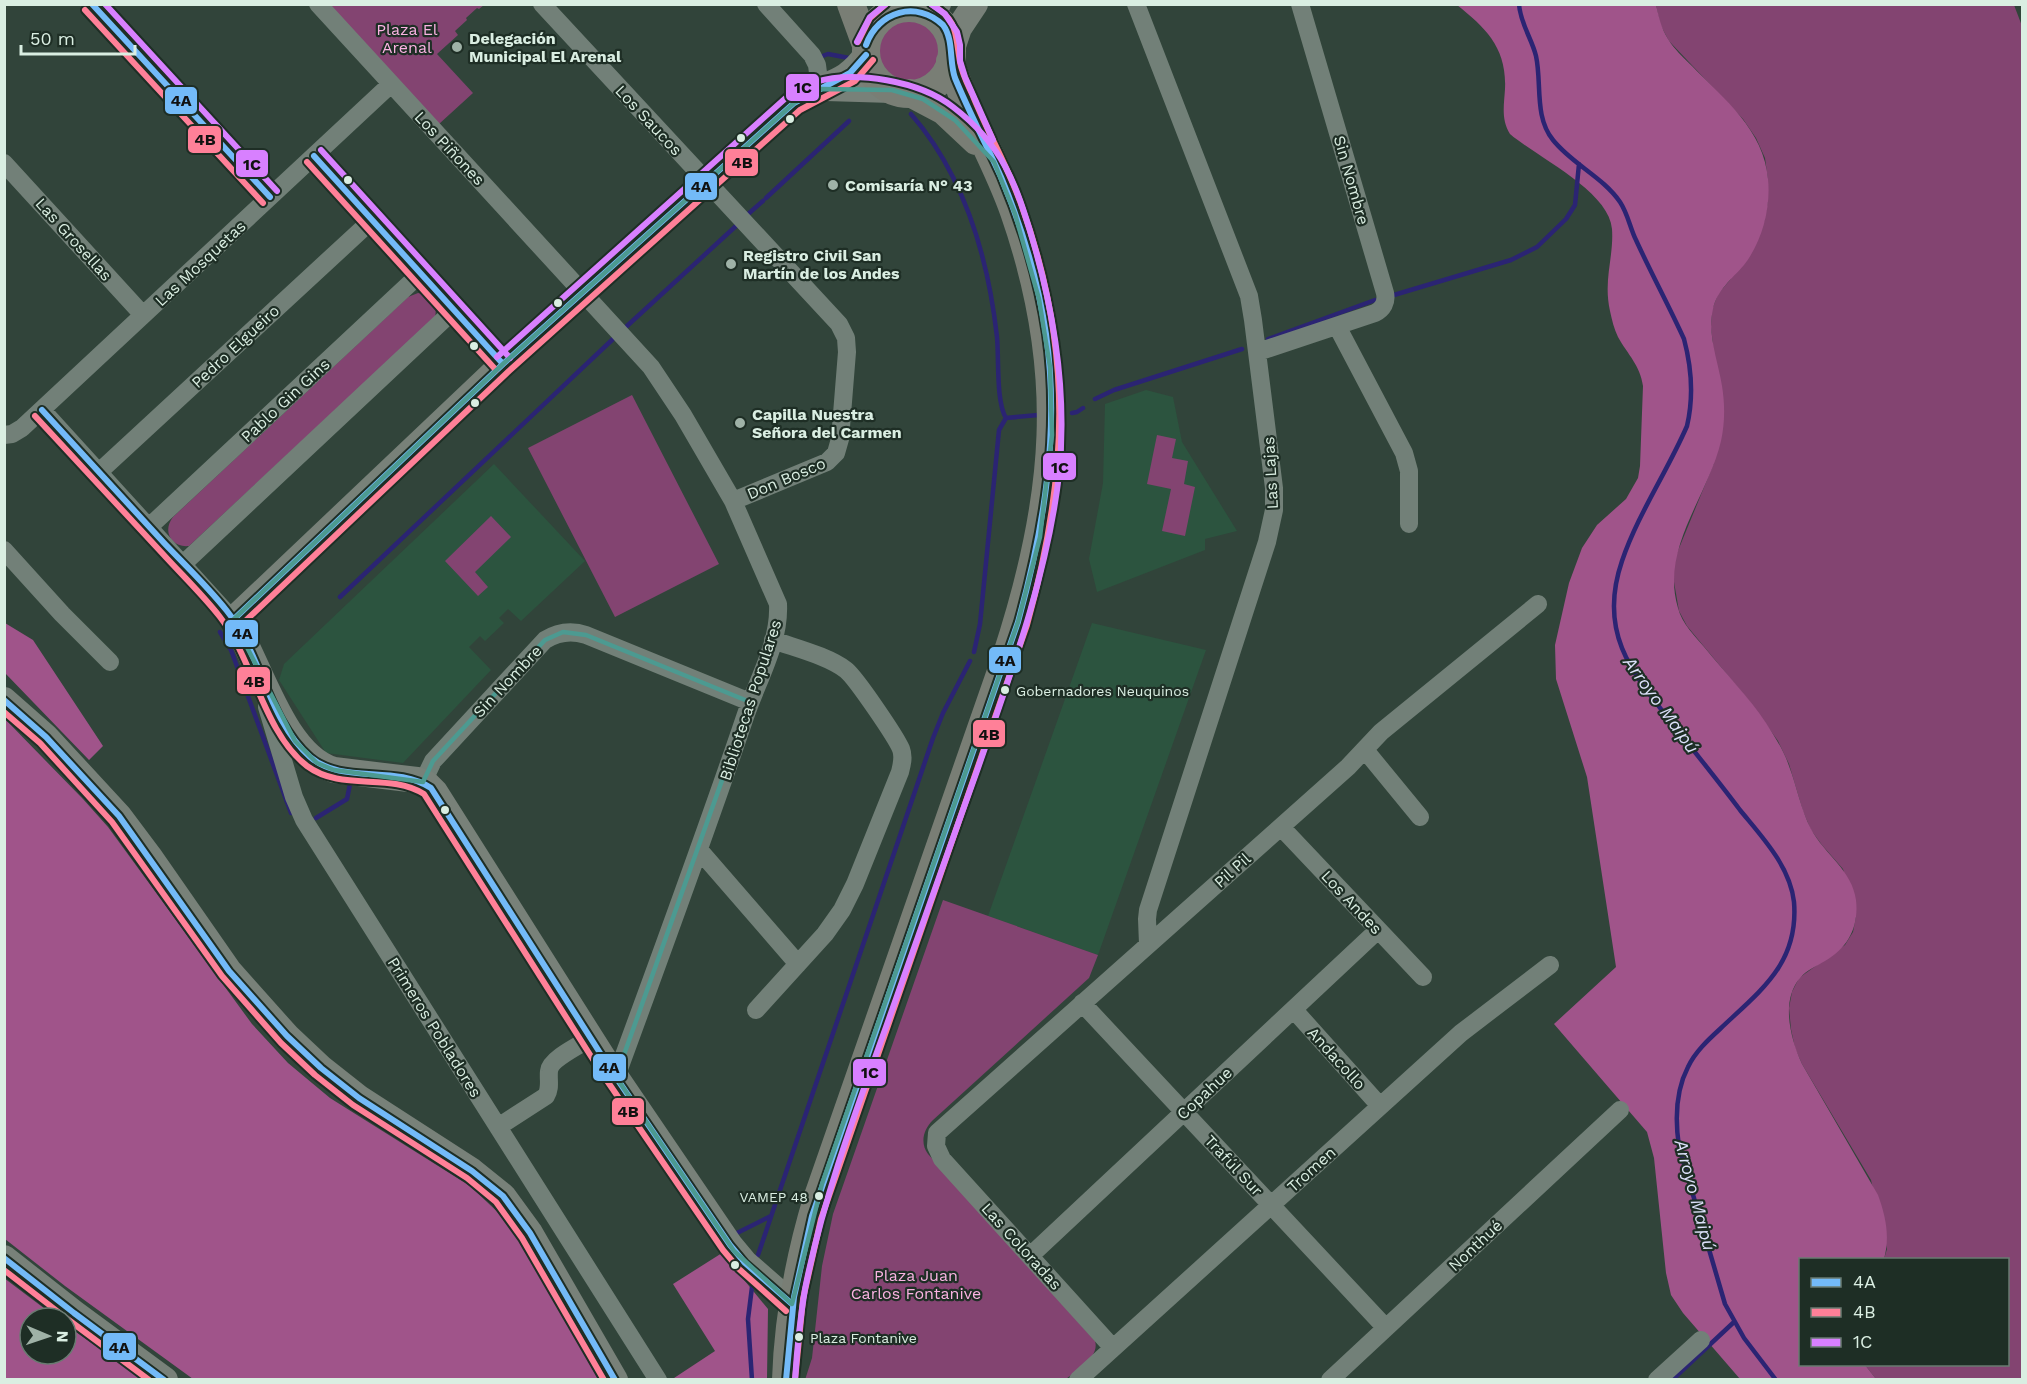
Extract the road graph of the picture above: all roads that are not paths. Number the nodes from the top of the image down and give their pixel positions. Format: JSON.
{"nodes":[{"id":1,"x":92,"y":4,"type":"edge"},
{"id":2,"x":318,"y":4,"type":"edge"},
{"id":3,"x":542,"y":4,"type":"edge"},
{"id":4,"x":766,"y":4,"type":"edge"},
{"id":5,"x":851,"y":4,"type":"edge"},
{"id":6,"x":975,"y":4,"type":"edge"},
{"id":7,"x":1136,"y":4,"type":"edge"},
{"id":8,"x":1300,"y":4,"type":"edge"},
{"id":9,"x":919,"y":7,"type":"edge"},
{"id":10,"x":866,"y":50,"type":"junction"},
{"id":11,"x":951,"y":56,"type":"junction"},
{"id":12,"x":391,"y":84,"type":"junction"},
{"id":13,"x":820,"y":89,"type":"junction"},
{"id":14,"x":901,"y":92,"type":"junction"},
{"id":15,"x":314,"y":156,"type":"junction"},
{"id":16,"x":994,"y":162,"type":"junction"},
{"id":17,"x":4,"y":163,"type":"edge"},
{"id":18,"x":707,"y":183,"type":"junction"},
{"id":19,"x":270,"y":197,"type":"junction"},
{"id":20,"x":372,"y":220,"type":"junction"},
{"id":21,"x":421,"y":273,"type":"junction"},
{"id":22,"x":582,"y":291,"type":"junction"},
{"id":23,"x":454,"y":310,"type":"junction"},
{"id":24,"x":143,"y":315,"type":"junction"},
{"id":25,"x":1337,"y":326,"type":"junction"},
{"id":26,"x":1258,"y":352,"type":"junction"},
{"id":27,"x":503,"y":364,"type":"junction"},
{"id":28,"x":42,"y":410,"type":"junction"},
{"id":29,"x":5,"y":438,"type":"edge"},
{"id":30,"x":99,"y":472,"type":"junction"},
{"id":31,"x":733,"y":501,"type":"junction"},
{"id":32,"x":1409,"y":524,"type":"dead end"},
{"id":33,"x":149,"y":526,"type":"junction"},
{"id":34,"x":4,"y":550,"type":"edge"},
{"id":35,"x":183,"y":564,"type":"junction"},
{"id":36,"x":1538,"y":604,"type":"dead end"},
{"id":37,"x":233,"y":620,"type":"junction"},
{"id":38,"x":773,"y":640,"type":"junction"},
{"id":39,"x":252,"y":656,"type":"junction"},
{"id":40,"x":110,"y":662,"type":"dead end"},
{"id":41,"x":4,"y":700,"type":"edge"},
{"id":42,"x":750,"y":702,"type":"junction"},
{"id":43,"x":1365,"y":750,"type":"junction"},
{"id":44,"x":326,"y":768,"type":"junction"},
{"id":45,"x":423,"y":782,"type":"junction"},
{"id":46,"x":291,"y":790,"type":"junction"},
{"id":47,"x":1420,"y":816,"type":"dead end"},
{"id":48,"x":1281,"y":826,"type":"junction"},
{"id":49,"x":700,"y":852,"type":"junction"},
{"id":50,"x":1378,"y":930,"type":"junction"},
{"id":51,"x":1148,"y":944,"type":"junction"},
{"id":52,"x":798,"y":964,"type":"junction"},
{"id":53,"x":1550,"y":964,"type":"dead end"},
{"id":54,"x":1423,"y":978,"type":"dead end"},
{"id":55,"x":1082,"y":1003,"type":"junction"},
{"id":56,"x":756,"y":1010,"type":"dead end"},
{"id":57,"x":1294,"y":1010,"type":"junction"},
{"id":58,"x":591,"y":1038,"type":"junction"},
{"id":59,"x":616,"y":1077,"type":"junction"},
{"id":60,"x":1380,"y":1106,"type":"junction"},
{"id":61,"x":1620,"y":1110,"type":"dead end"},
{"id":62,"x":1184,"y":1112,"type":"junction"},
{"id":63,"x":498,"y":1127,"type":"junction"},
{"id":64,"x":935,"y":1142,"type":"joint"},
{"id":65,"x":1272,"y":1205,"type":"junction"},
{"id":66,"x":1030,"y":1256,"type":"junction"},
{"id":67,"x":4,"y":1258,"type":"edge"},
{"id":68,"x":792,"y":1304,"type":"junction"},
{"id":69,"x":1386,"y":1328,"type":"junction"},
{"id":70,"x":1701,"y":1340,"type":"dead end"},
{"id":71,"x":1113,"y":1348,"type":"junction"},
{"id":72,"x":165,"y":1380,"type":"edge"},
{"id":73,"x":615,"y":1380,"type":"edge"},
{"id":74,"x":658,"y":1380,"type":"edge"},
{"id":75,"x":786,"y":1380,"type":"edge"},
{"id":76,"x":1078,"y":1380,"type":"edge"},
{"id":77,"x":1330,"y":1380,"type":"edge"},
{"id":78,"x":1657,"y":1380,"type":"edge"}],
"edges":[{"from":1,"to":19,"type":"street"},
{"from":2,"to":12,"type":"street","name":"Los Piñones"},
{"from":3,"to":18,"type":"street","name":"Los Saucos"},
{"from":4,"to":13,"type":"street"},
{"from":5,"to":10,"type":"main road"},
{"from":6,"to":11,"type":"street"},
{"from":7,"to":26,"type":"street","name":"Las Lajas"},
{"from":8,"to":25,"type":"street","name":"Sin Nombre"},
{"from":9,"to":10,"type":"main road"},
{"from":9,"to":11,"type":"main road"},
{"from":10,"to":13,"type":"street"},
{"from":10,"to":14,"type":"main road"},
{"from":11,"to":14,"type":"main road"},
{"from":11,"to":16,"type":"main road"},
{"from":12,"to":15,"type":"street","name":"Las Mosquetas"},
{"from":12,"to":22,"type":"street","name":"Los Piñones"},
{"from":13,"to":14,"type":"street"},
{"from":13,"to":18,"type":"street"},
{"from":14,"to":16,"type":"main road"},
{"from":15,"to":19,"type":"street","name":"Las Mosquetas"},
{"from":15,"to":20,"type":"street"},
{"from":16,"to":68,"type":"main road"},
{"from":17,"to":24,"type":"street","name":"Las Grosellas"},
{"from":18,"to":22,"type":"street"},
{"from":18,"to":31,"type":"street","name":"Don Bosco"},
{"from":19,"to":24,"type":"street","name":"Las Mosquetas"},
{"from":20,"to":21,"type":"street"},
{"from":20,"to":30,"type":"street","name":"Pedro Elgueiro"},
{"from":21,"to":23,"type":"street"},
{"from":21,"to":33,"type":"street","name":"Pablo Gin Gins"},
{"from":22,"to":27,"type":"street"},
{"from":22,"to":31,"type":"street","name":"Bibliotecas Populares"},
{"from":23,"to":27,"type":"street"},
{"from":23,"to":35,"type":"street"},
{"from":24,"to":28,"type":"street","name":"Las Mosquetas"},
{"from":25,"to":26,"type":"street","name":"Sin Nombre"},
{"from":25,"to":32,"type":"street"},
{"from":26,"to":51,"type":"street","name":"Las Lajas"},
{"from":27,"to":37,"type":"street"},
{"from":28,"to":29,"type":"street","name":"Las Mosquetas"},
{"from":28,"to":30,"type":"street"},
{"from":30,"to":33,"type":"street"},
{"from":31,"to":38,"type":"street","name":"Bibliotecas Populares"},
{"from":33,"to":35,"type":"street"},
{"from":34,"to":40,"type":"street"},
{"from":35,"to":37,"type":"street"},
{"from":36,"to":43,"type":"street","name":"Pil Pil"},
{"from":37,"to":39,"type":"street"},
{"from":38,"to":42,"type":"street","name":"Bibliotecas Populares"},
{"from":38,"to":52,"type":"street"},
{"from":39,"to":44,"type":"street"},
{"from":39,"to":46,"type":"street","name":"Primeros Pobladores"},
{"from":41,"to":73,"type":"street"},
{"from":42,"to":45,"type":"street","name":"Sin Nombre"},
{"from":42,"to":49,"type":"street","name":"Bibliotecas Populares"},
{"from":43,"to":47,"type":"street"},
{"from":43,"to":48,"type":"street","name":"Pil Pil"},
{"from":44,"to":45,"type":"street"},
{"from":44,"to":46,"type":"street"},
{"from":45,"to":58,"type":"street"},
{"from":46,"to":63,"type":"street","name":"Primeros Pobladores"},
{"from":48,"to":50,"type":"street","name":"Los Andes"},
{"from":48,"to":51,"type":"street","name":"Pil Pil"},
{"from":49,"to":52,"type":"street"},
{"from":49,"to":59,"type":"street","name":"Bibliotecas Populares"},
{"from":50,"to":54,"type":"street","name":"Los Andes"},
{"from":50,"to":57,"type":"street","name":"Copahue"},
{"from":51,"to":55,"type":"street","name":"Pil Pil"},
{"from":52,"to":56,"type":"street"},
{"from":53,"to":60,"type":"street","name":"Tromen"},
{"from":55,"to":62,"type":"street","name":"Trafúl Sur"},
{"from":55,"to":64,"type":"street","name":"Pil Pil"},
{"from":57,"to":60,"type":"street","name":"Andacollo"},
{"from":57,"to":62,"type":"street","name":"Copahue"},
{"from":58,"to":59,"type":"street"},
{"from":58,"to":63,"type":"street"},
{"from":59,"to":68,"type":"street"},
{"from":60,"to":65,"type":"street","name":"Tromen"},
{"from":61,"to":69,"type":"street","name":"Nonthué"},
{"from":62,"to":65,"type":"street","name":"Trafúl Sur"},
{"from":62,"to":66,"type":"street","name":"Copahue"},
{"from":63,"to":74,"type":"street","name":"Primeros Pobladores"},
{"from":64,"to":66,"type":"street","name":"Las Coloradas"},
{"from":65,"to":69,"type":"street","name":"Trafúl Sur"},
{"from":65,"to":71,"type":"street","name":"Tromen"},
{"from":66,"to":71,"type":"street","name":"Las Coloradas"},
{"from":67,"to":72,"type":"street"},
{"from":68,"to":75,"type":"main road"},
{"from":69,"to":77,"type":"street","name":"Nonthué"},
{"from":70,"to":78,"type":"street"},
{"from":71,"to":76,"type":"street","name":"Tromen"}]}
